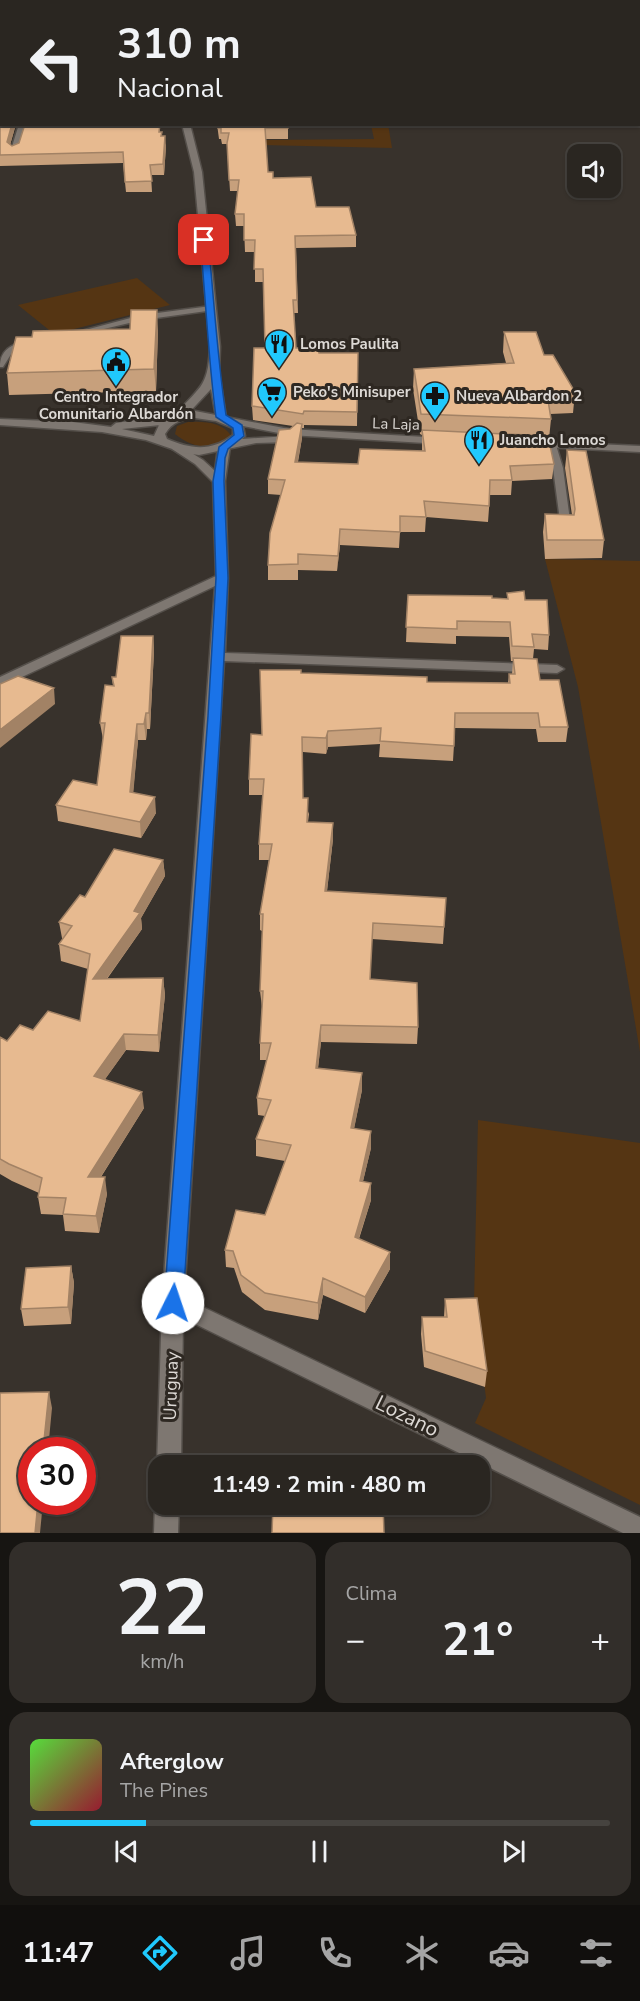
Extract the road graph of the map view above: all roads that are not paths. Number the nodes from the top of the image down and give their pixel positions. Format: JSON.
{"nodes":[{"id":1,"x":22,"y":126,"type":"edge"},
{"id":2,"x":186,"y":126,"type":"edge"},
{"id":3,"x":14,"y":153,"type":"edge"},
{"id":4,"x":211,"y":308,"type":"junction"},
{"id":5,"x":68,"y":335,"type":"edge"},
{"id":6,"x":37,"y":341,"type":"edge"},
{"id":7,"x":0,"y":365,"type":"edge"},
{"id":8,"x":214,"y":372,"type":"junction"},
{"id":9,"x":224,"y":418,"type":"junction"},
{"id":10,"x":175,"y":419,"type":"junction"},
{"id":11,"x":0,"y":422,"type":"edge"},
{"id":12,"x":95,"y":427,"type":"junction"},
{"id":13,"x":331,"y":436,"type":"junction"},
{"id":14,"x":459,"y":441,"type":"edge"},
{"id":15,"x":162,"y":442,"type":"junction"},
{"id":16,"x":517,"y":444,"type":"edge"},
{"id":17,"x":552,"y":445,"type":"junction"},
{"id":18,"x":226,"y":446,"type":"junction"},
{"id":19,"x":178,"y":449,"type":"junction"},
{"id":20,"x":640,"y":449,"type":"edge"},
{"id":21,"x":219,"y":481,"type":"junction"},
{"id":22,"x":566,"y":528,"type":"edge"},
{"id":23,"x":222,"y":578,"type":"junction"},
{"id":24,"x":217,"y":657,"type":"junction"},
{"id":25,"x":557,"y":669,"type":"dead end"},
{"id":26,"x":0,"y":682,"type":"edge"},
{"id":27,"x":173,"y":1303,"type":"junction"},
{"id":28,"x":168,"y":1455,"type":"edge"},
{"id":29,"x":167,"y":1515,"type":"edge"},
{"id":30,"x":640,"y":1529,"type":"edge"},
{"id":31,"x":166,"y":1533,"type":"edge"}],
"edges":[{"from":1,"to":3,"type":"street"},
{"from":2,"to":4,"type":"street"},
{"from":4,"to":5,"type":"lane"},
{"from":4,"to":8,"type":"street"},
{"from":6,"to":7,"type":"lane"},
{"from":8,"to":9,"type":"street"},
{"from":8,"to":10,"type":"street"},
{"from":9,"to":10,"type":"street","name":"La Laja"},
{"from":9,"to":13,"type":"street","name":"La Laja"},
{"from":9,"to":18,"type":"street","name":"Uruguay"},
{"from":10,"to":12,"type":"street"},
{"from":10,"to":15,"type":"street"},
{"from":11,"to":12,"type":"street"},
{"from":12,"to":15,"type":"street"},
{"from":13,"to":14,"type":"street","name":"La Laja"},
{"from":13,"to":18,"type":"street","name":"La Laja"},
{"from":15,"to":19,"type":"street"},
{"from":16,"to":17,"type":"street"},
{"from":17,"to":20,"type":"street"},
{"from":17,"to":22,"type":"lane"},
{"from":18,"to":19,"type":"street","name":"La Laja"},
{"from":18,"to":21,"type":"street","name":"Uruguay"},
{"from":19,"to":21,"type":"street"},
{"from":21,"to":23,"type":"street","name":"Uruguay"},
{"from":23,"to":24,"type":"street","name":"Uruguay"},
{"from":23,"to":26,"type":"street"},
{"from":24,"to":25,"type":"street"},
{"from":24,"to":27,"type":"street","name":"Uruguay"},
{"from":27,"to":28,"type":"street","name":"Uruguay"},
{"from":27,"to":30,"type":"street","name":"Lozano"},
{"from":29,"to":31,"type":"street"}]}
